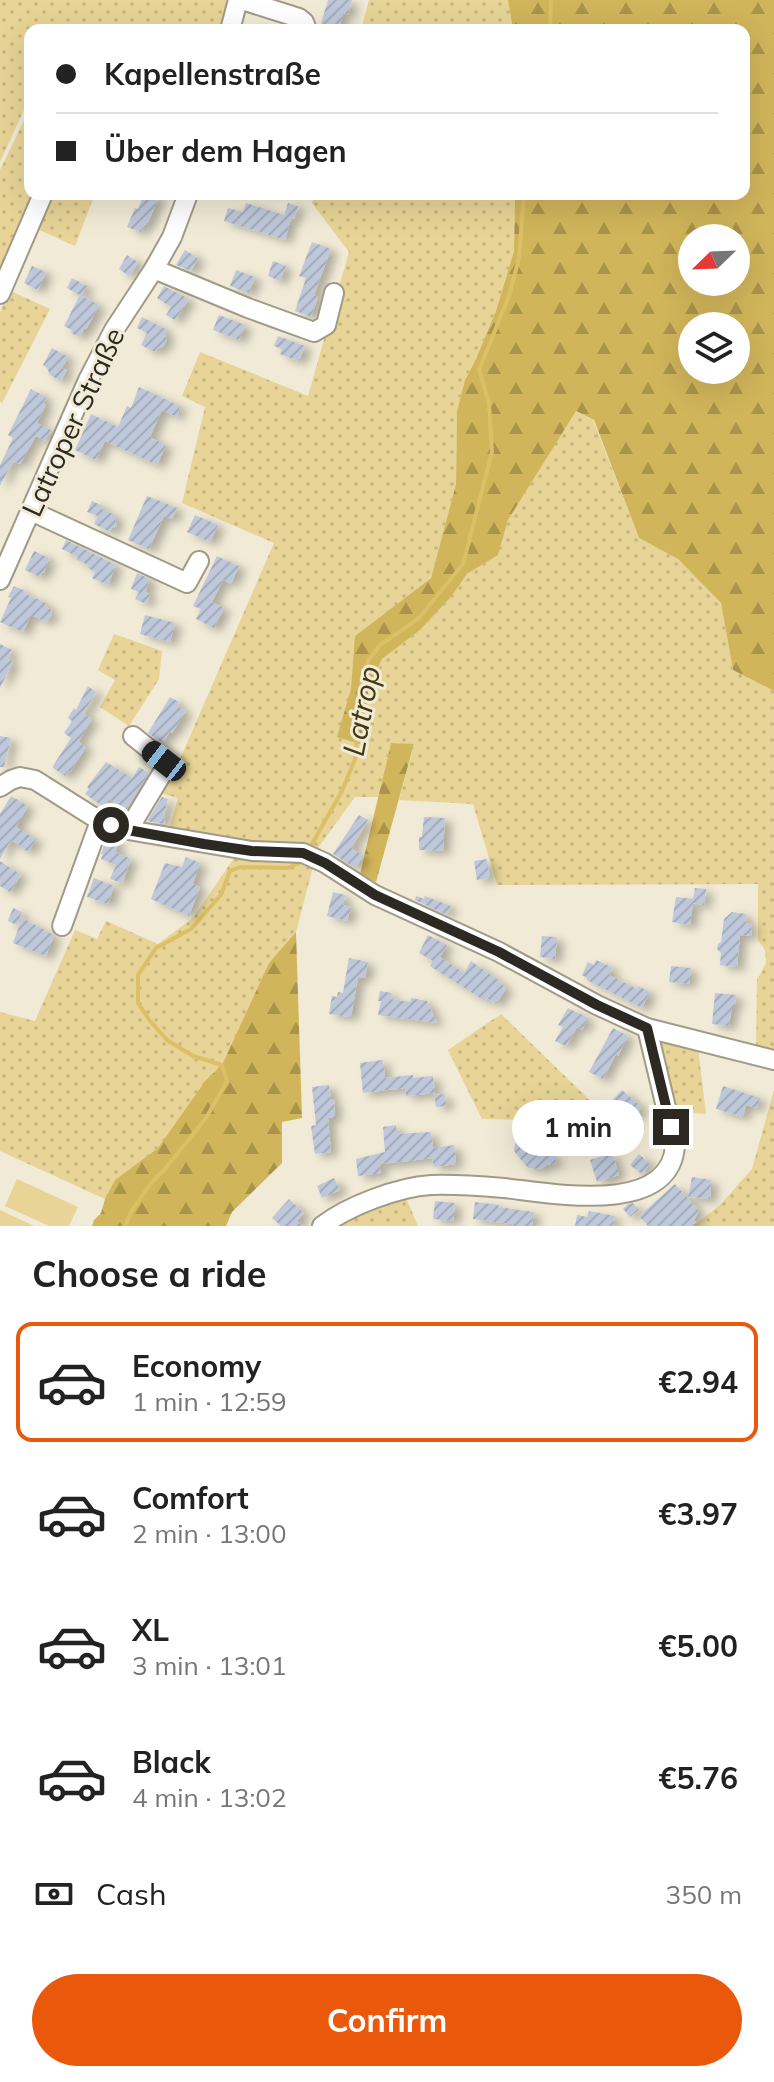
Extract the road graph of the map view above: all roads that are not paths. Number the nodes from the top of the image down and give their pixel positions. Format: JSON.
{"nodes":[{"id":1,"x":240,"y":0,"type":"edge"},
{"id":2,"x":232,"y":24,"type":"edge"},
{"id":3,"x":305,"y":24,"type":"edge"},
{"id":4,"x":40,"y":200,"type":"edge"},
{"id":5,"x":186,"y":200,"type":"edge"},
{"id":6,"x":154,"y":269,"type":"junction"},
{"id":7,"x":334,"y":293,"type":"dead end"},
{"id":8,"x":0,"y":294,"type":"edge"},
{"id":9,"x":31,"y":511,"type":"junction"},
{"id":10,"x":8,"y":540,"type":"edge"},
{"id":11,"x":199,"y":561,"type":"dead end"},
{"id":12,"x":0,"y":580,"type":"edge"},
{"id":13,"x":133,"y":736,"type":"dead end"},
{"id":14,"x":0,"y":787,"type":"edge"},
{"id":15,"x":100,"y":821,"type":"junction"},
{"id":16,"x":128,"y":830,"type":"junction"},
{"id":17,"x":62,"y":926,"type":"dead end"},
{"id":18,"x":647,"y":1028,"type":"junction"},
{"id":19,"x":774,"y":1060,"type":"edge"},
{"id":20,"x":322,"y":1226,"type":"edge"}],
"edges":[{"from":1,"to":2,"type":"street"},
{"from":1,"to":3,"type":"street"},
{"from":4,"to":8,"type":"street"},
{"from":5,"to":6,"type":"street","name":"Latroper Straße"},
{"from":6,"to":7,"type":"street"},
{"from":6,"to":9,"type":"street","name":"Latroper Straße"},
{"from":9,"to":10,"type":"street","name":"Latroper Straße"},
{"from":9,"to":11,"type":"street"},
{"from":10,"to":12,"type":"street","name":"Latroper Straße"},
{"from":13,"to":16,"type":"street"},
{"from":14,"to":15,"type":"street"},
{"from":15,"to":16,"type":"street"},
{"from":15,"to":17,"type":"street"},
{"from":16,"to":18,"type":"street"},
{"from":18,"to":19,"type":"street"},
{"from":18,"to":20,"type":"street"}]}
